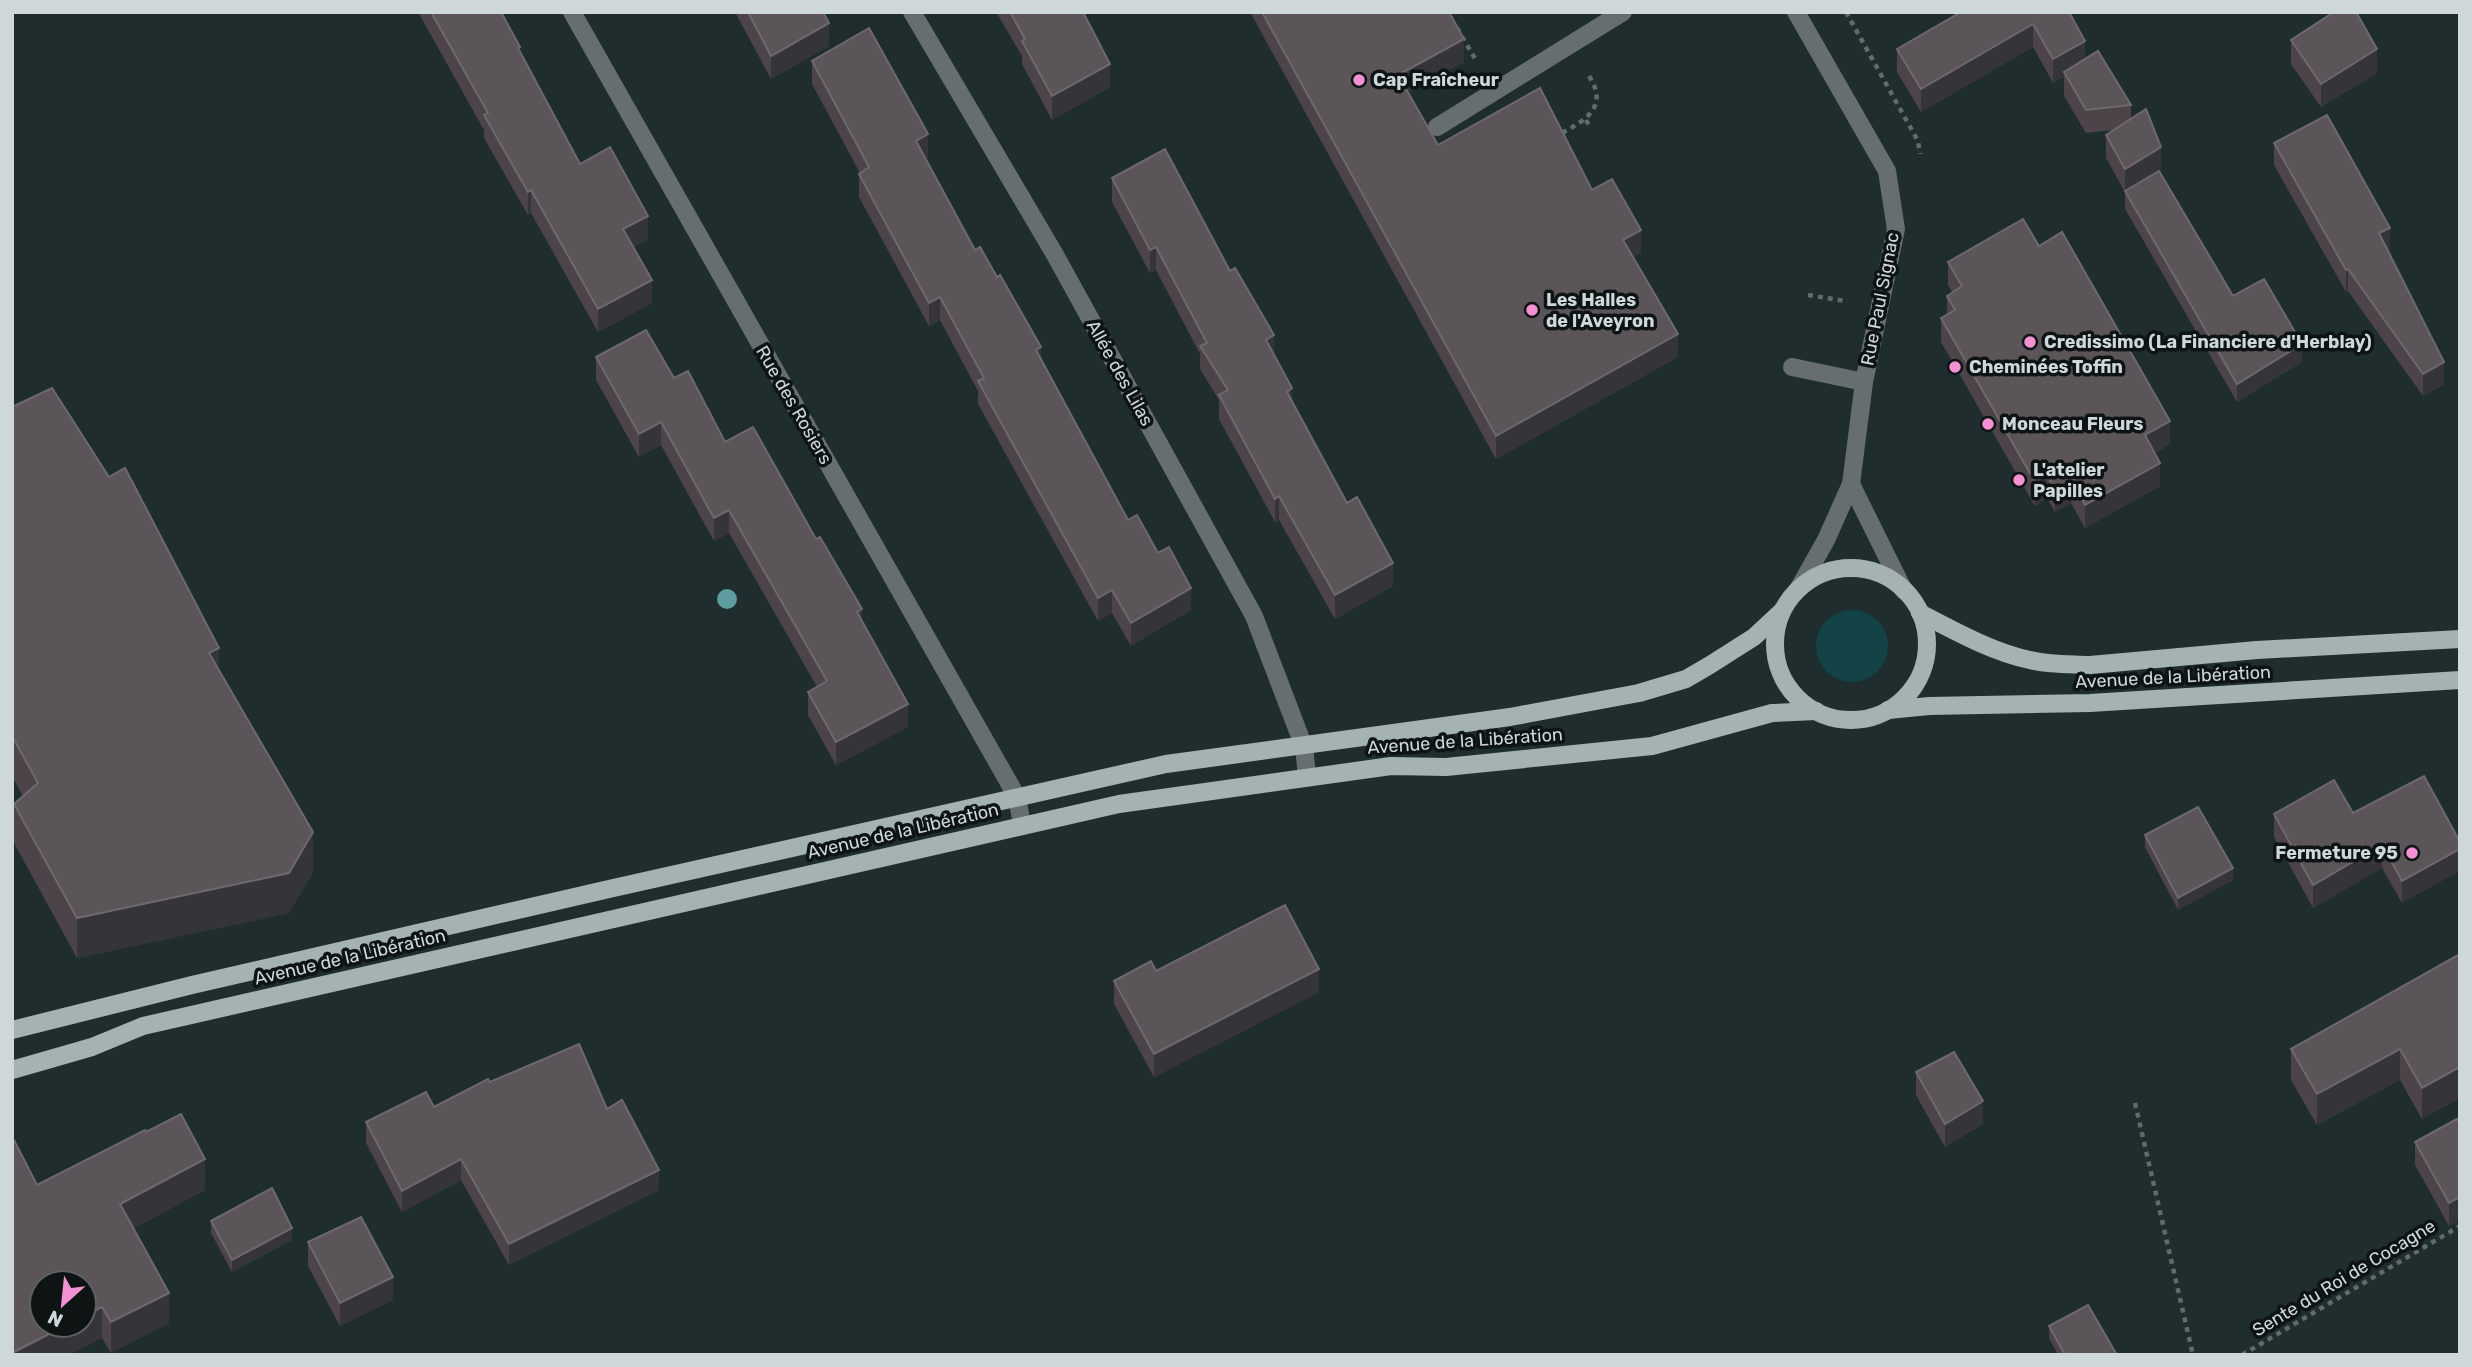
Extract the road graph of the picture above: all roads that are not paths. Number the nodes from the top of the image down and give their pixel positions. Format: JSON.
{"nodes":[{"id":1,"x":572,"y":12,"type":"edge"},
{"id":2,"x":912,"y":12,"type":"edge"},
{"id":3,"x":1623,"y":12,"type":"edge"},
{"id":4,"x":1796,"y":12,"type":"edge"},
{"id":5,"x":1437,"y":127,"type":"dead end"},
{"id":6,"x":1792,"y":367,"type":"dead end"},
{"id":7,"x":1864,"y":382,"type":"junction"},
{"id":8,"x":1851,"y":484,"type":"junction"},
{"id":9,"x":1799,"y":588,"type":"junction"},
{"id":10,"x":1904,"y":590,"type":"junction"},
{"id":11,"x":1782,"y":611,"type":"junction"},
{"id":12,"x":1920,"y":613,"type":"junction"},
{"id":13,"x":2460,"y":639,"type":"edge"},
{"id":14,"x":2460,"y":680,"type":"edge"},
{"id":15,"x":1888,"y":710,"type":"junction"},
{"id":16,"x":1816,"y":711,"type":"junction"},
{"id":17,"x":1304,"y":747,"type":"junction"},
{"id":18,"x":1307,"y":776,"type":"junction"},
{"id":19,"x":1017,"y":797,"type":"junction"},
{"id":20,"x":1022,"y":825,"type":"junction"},
{"id":21,"x":12,"y":1030,"type":"edge"},
{"id":22,"x":12,"y":1070,"type":"edge"}],
"edges":[{"from":1,"to":19,"type":"street","name":"Rue des Rosiers"},
{"from":2,"to":17,"type":"street","name":"Allée des Lilas"},
{"from":3,"to":5,"type":"street"},
{"from":4,"to":7,"type":"street","name":"Rue Paul Signac"},
{"from":6,"to":7,"type":"street"},
{"from":7,"to":8,"type":"street","name":"Rue Paul Signac"},
{"from":8,"to":9,"type":"street","name":"Rue Paul Signac"},
{"from":8,"to":10,"type":"street"},
{"from":9,"to":10,"type":"main road","name":"Avenue de la Libération"},
{"from":9,"to":11,"type":"main road","name":"Avenue de la Libération"},
{"from":10,"to":12,"type":"main road","name":"Avenue de la Libération"},
{"from":11,"to":16,"type":"main road","name":"Avenue de la Libération"},
{"from":11,"to":17,"type":"main road","name":"Avenue de la Libération"},
{"from":12,"to":13,"type":"main road","name":"Avenue de la Libération"},
{"from":12,"to":15,"type":"main road","name":"Avenue de la Libération"},
{"from":14,"to":15,"type":"main road","name":"Avenue de la Libération"},
{"from":15,"to":16,"type":"main road","name":"Avenue de la Libération"},
{"from":16,"to":18,"type":"main road","name":"Avenue de la Libération"},
{"from":17,"to":18,"type":"street","name":"Allée des Lilas"},
{"from":17,"to":19,"type":"main road","name":"Avenue de la Libération"},
{"from":18,"to":20,"type":"main road","name":"Avenue de la Libération"},
{"from":19,"to":20,"type":"street","name":"Rue des Rosiers"},
{"from":19,"to":21,"type":"main road","name":"Avenue de la Libération"},
{"from":20,"to":22,"type":"main road","name":"Avenue de la Libération"}]}
